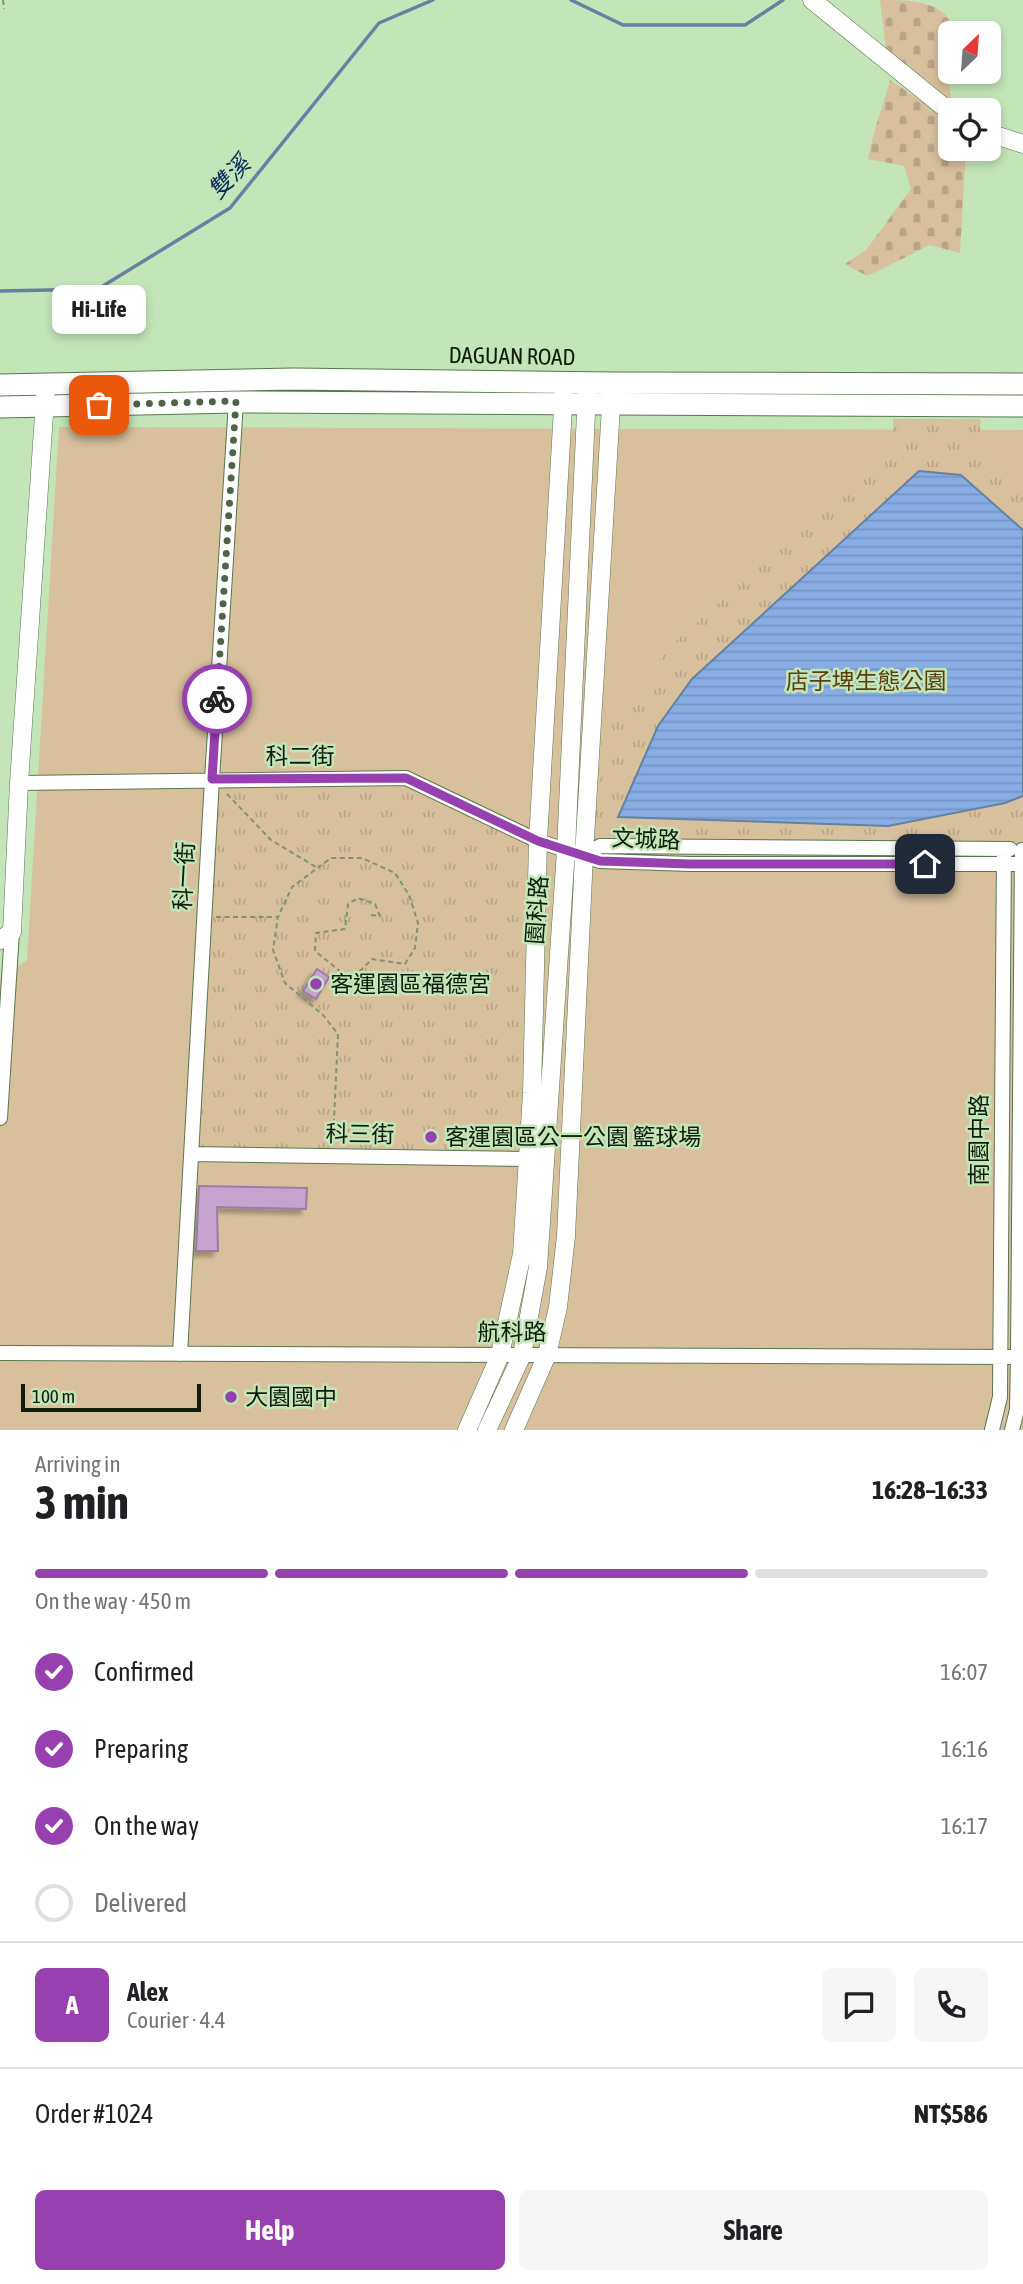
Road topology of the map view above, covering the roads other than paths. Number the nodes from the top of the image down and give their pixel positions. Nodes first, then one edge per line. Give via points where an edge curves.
1 (816, 3) edge
2 (938, 102) edge
3 (1001, 137) edge
4 (1023, 144) edge
5 (1023, 384) edge
6 (0, 385) edge
7 (46, 385) junction
8 (564, 393) junction
9 (587, 393) junction
10 (612, 393) junction
11 (236, 401) junction
12 (1023, 406) edge
13 (0, 407) edge
14 (44, 407) junction
15 (212, 779) junction
16 (19, 783) junction
17 (538, 841) junction
18 (565, 850) junction
19 (584, 855) junction
20 (1004, 856) junction
21 (1022, 857) edge
22 (6, 936) edge
23 (0, 1118) edge
24 (191, 1154) junction
25 (528, 1159) junction
26 (0, 1353) edge
27 (180, 1354) junction
28 (500, 1355) junction
29 (522, 1355) junction
30 (547, 1355) junction
31 (999, 1356) junction
32 (1021, 1357) edge
33 (467, 1430) edge
34 (487, 1430) edge
35 (514, 1430) edge
36 (992, 1430) edge
37 (1012, 1430) edge

1 - 2 street
3 - 4 street
5 - 10 main road, DAGUAN ROAD
6 - 7 main road, DAGUAN ROAD
7 - 8 main road, DAGUAN ROAD via 294,379
7 - 14 street
8 - 9 main road, DAGUAN ROAD
8 - 11 main road, DAGUAN ROAD
8 - 17 street
9 - 10 main road, DAGUAN ROAD
9 - 18 street, 園科路
10 - 12 main road, DAGUAN ROAD
10 - 19 street
11 - 14 main road, DAGUAN ROAD
11 - 15 street, 科一街
13 - 14 main road, DAGUAN ROAD
14 - 16 street
15 - 16 street, 科二街
15 - 17 street, 科二街 via 406,778
15 - 24 street, 科一街
16 - 22 street
17 - 18 street, 科二街
17 - 25 street
18 - 19 street, 科二街
18 - 29 street, 園科路 via 538,1267
19 - 20 street, 文城路 via 600,846
19 - 30 street via 566,1236
20 - 21 street, 文城路
20 - 31 street, 南園中路
21 - 32 street, 南園中路
22 - 23 street
24 - 25 street, 科三街
24 - 27 street, 科一街
25 - 28 street via 522,1254
26 - 27 street, 航科路
27 - 28 street, 航科路
28 - 29 street, 航科路
28 - 33 street
29 - 30 street, 航科路
29 - 34 street, 園科路
30 - 31 street, 航科路
30 - 35 street
31 - 32 street, 航科路
31 - 36 street, 南園中路 via 999,1397
32 - 37 street, 南園中路

